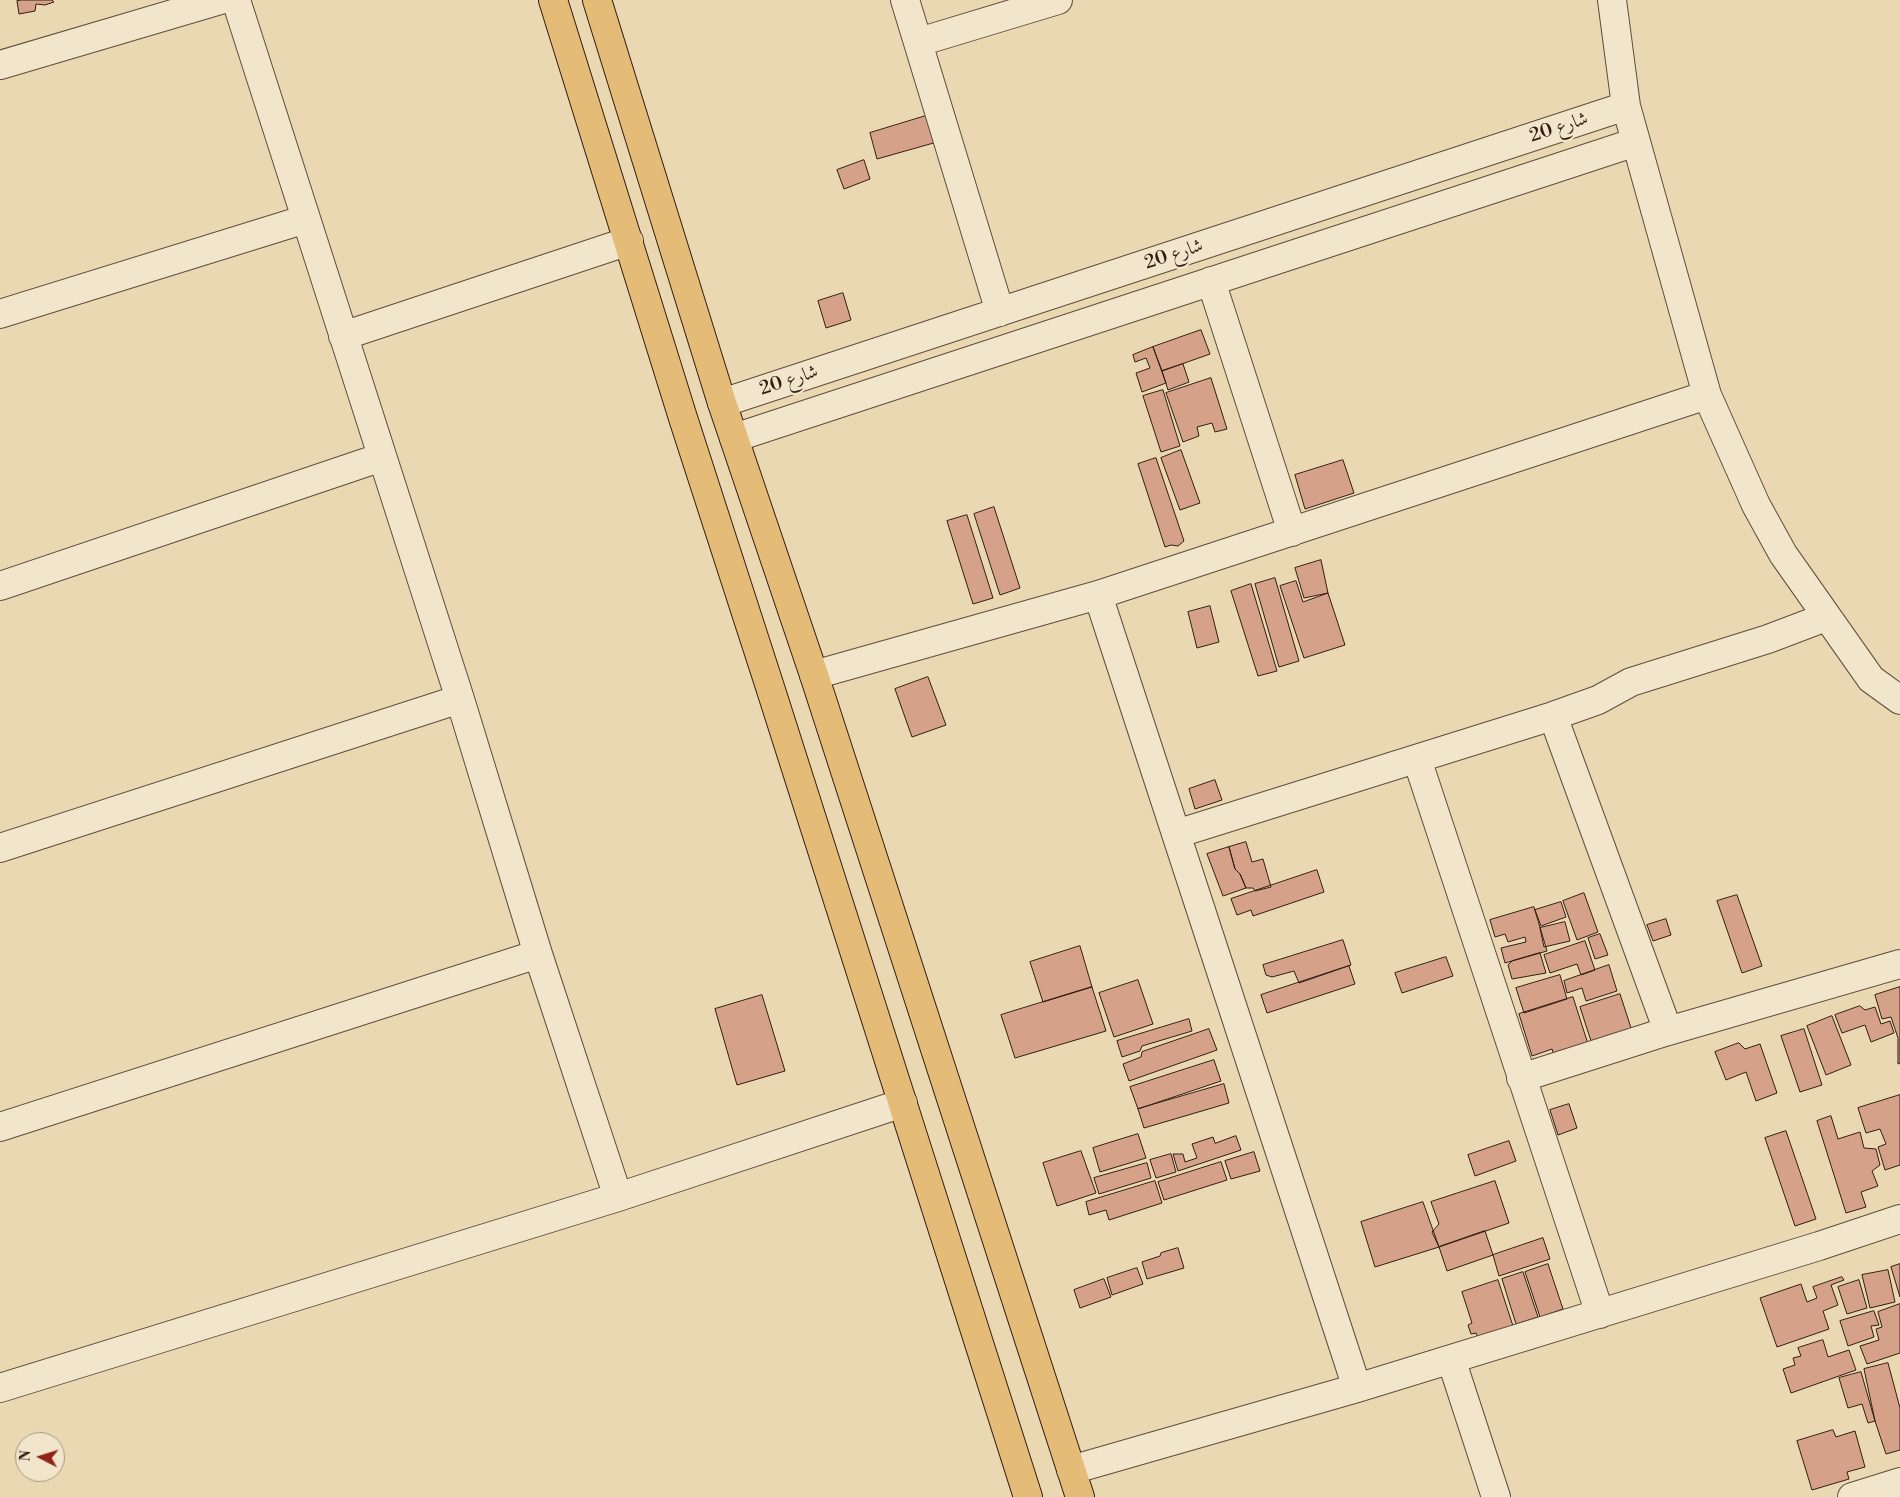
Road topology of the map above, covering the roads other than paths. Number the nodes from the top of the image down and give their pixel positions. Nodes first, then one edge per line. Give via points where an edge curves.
1 (220, 0) edge
2 (236, 0) edge
3 (553, 0) edge
4 (597, 0) edge
5 (905, 0) edge
6 (1058, 0) edge
7 (1612, 0) edge
8 (919, 42) junction
9 (0, 65) edge
10 (1626, 106) junction
11 (1636, 142) junction
12 (306, 219) junction
13 (629, 241) junction
14 (1212, 281) junction
15 (1000, 312) junction
16 (0, 314) edge
17 (343, 336) junction
18 (1707, 395) junction
19 (722, 403) junction
20 (734, 438) junction
21 (382, 457) junction
22 (1292, 532) junction
23 (0, 586) edge
24 (1098, 595) junction
25 (1826, 617) junction
26 (814, 675) junction
27 (460, 699) junction
28 (1900, 700) edge
29 (1553, 716) junction
30 (1417, 759) junction
31 (1176, 834) junction
32 (0, 848) edge
33 (538, 954) junction
34 (1900, 964) edge
35 (1668, 1031) junction
36 (1521, 1078) junction
37 (903, 1103) junction
38 (0, 1127) edge
39 (618, 1197) junction
40 (1900, 1218) edge
41 (1600, 1314) junction
42 (1452, 1359) junction
43 (0, 1388) edge
44 (1357, 1388) junction
45 (1071, 1470) junction
46 (1900, 1482) edge
47 (1028, 1497) edge
48 (1080, 1497) edge
49 (1496, 1497) edge
50 (1852, 1497) edge

1 - 9 street
2 - 12 street
3 - 13 main road
4 - 19 main road
5 - 8 street
6 - 8 street
7 - 10 street
8 - 15 street
10 - 11 street
10 - 15 street, شارع 20
11 - 14 street, شارع 20
11 - 18 street
12 - 16 street
12 - 17 street
13 - 17 street
13 - 37 main road
14 - 20 street, شارع 20
14 - 22 street
15 - 19 street, شارع 20
17 - 21 street
18 - 22 street
18 - 25 street via 1756,505 1783,554
19 - 20 main road
20 - 26 main road
21 - 23 street
21 - 27 street
22 - 24 street
24 - 26 street
24 - 31 street
25 - 28 street via 1871,679
25 - 29 street via 1631,682 1598,700
26 - 45 main road
27 - 32 street
27 - 33 street
29 - 30 street
29 - 35 street
30 - 31 street
30 - 36 street
31 - 44 street
33 - 38 street
33 - 39 street
34 - 35 street
35 - 36 street
36 - 41 street
37 - 39 street
37 - 47 main road
39 - 43 street
40 - 41 street
41 - 42 street
42 - 44 street
42 - 49 street
44 - 45 street
45 - 48 main road
46 - 50 street

